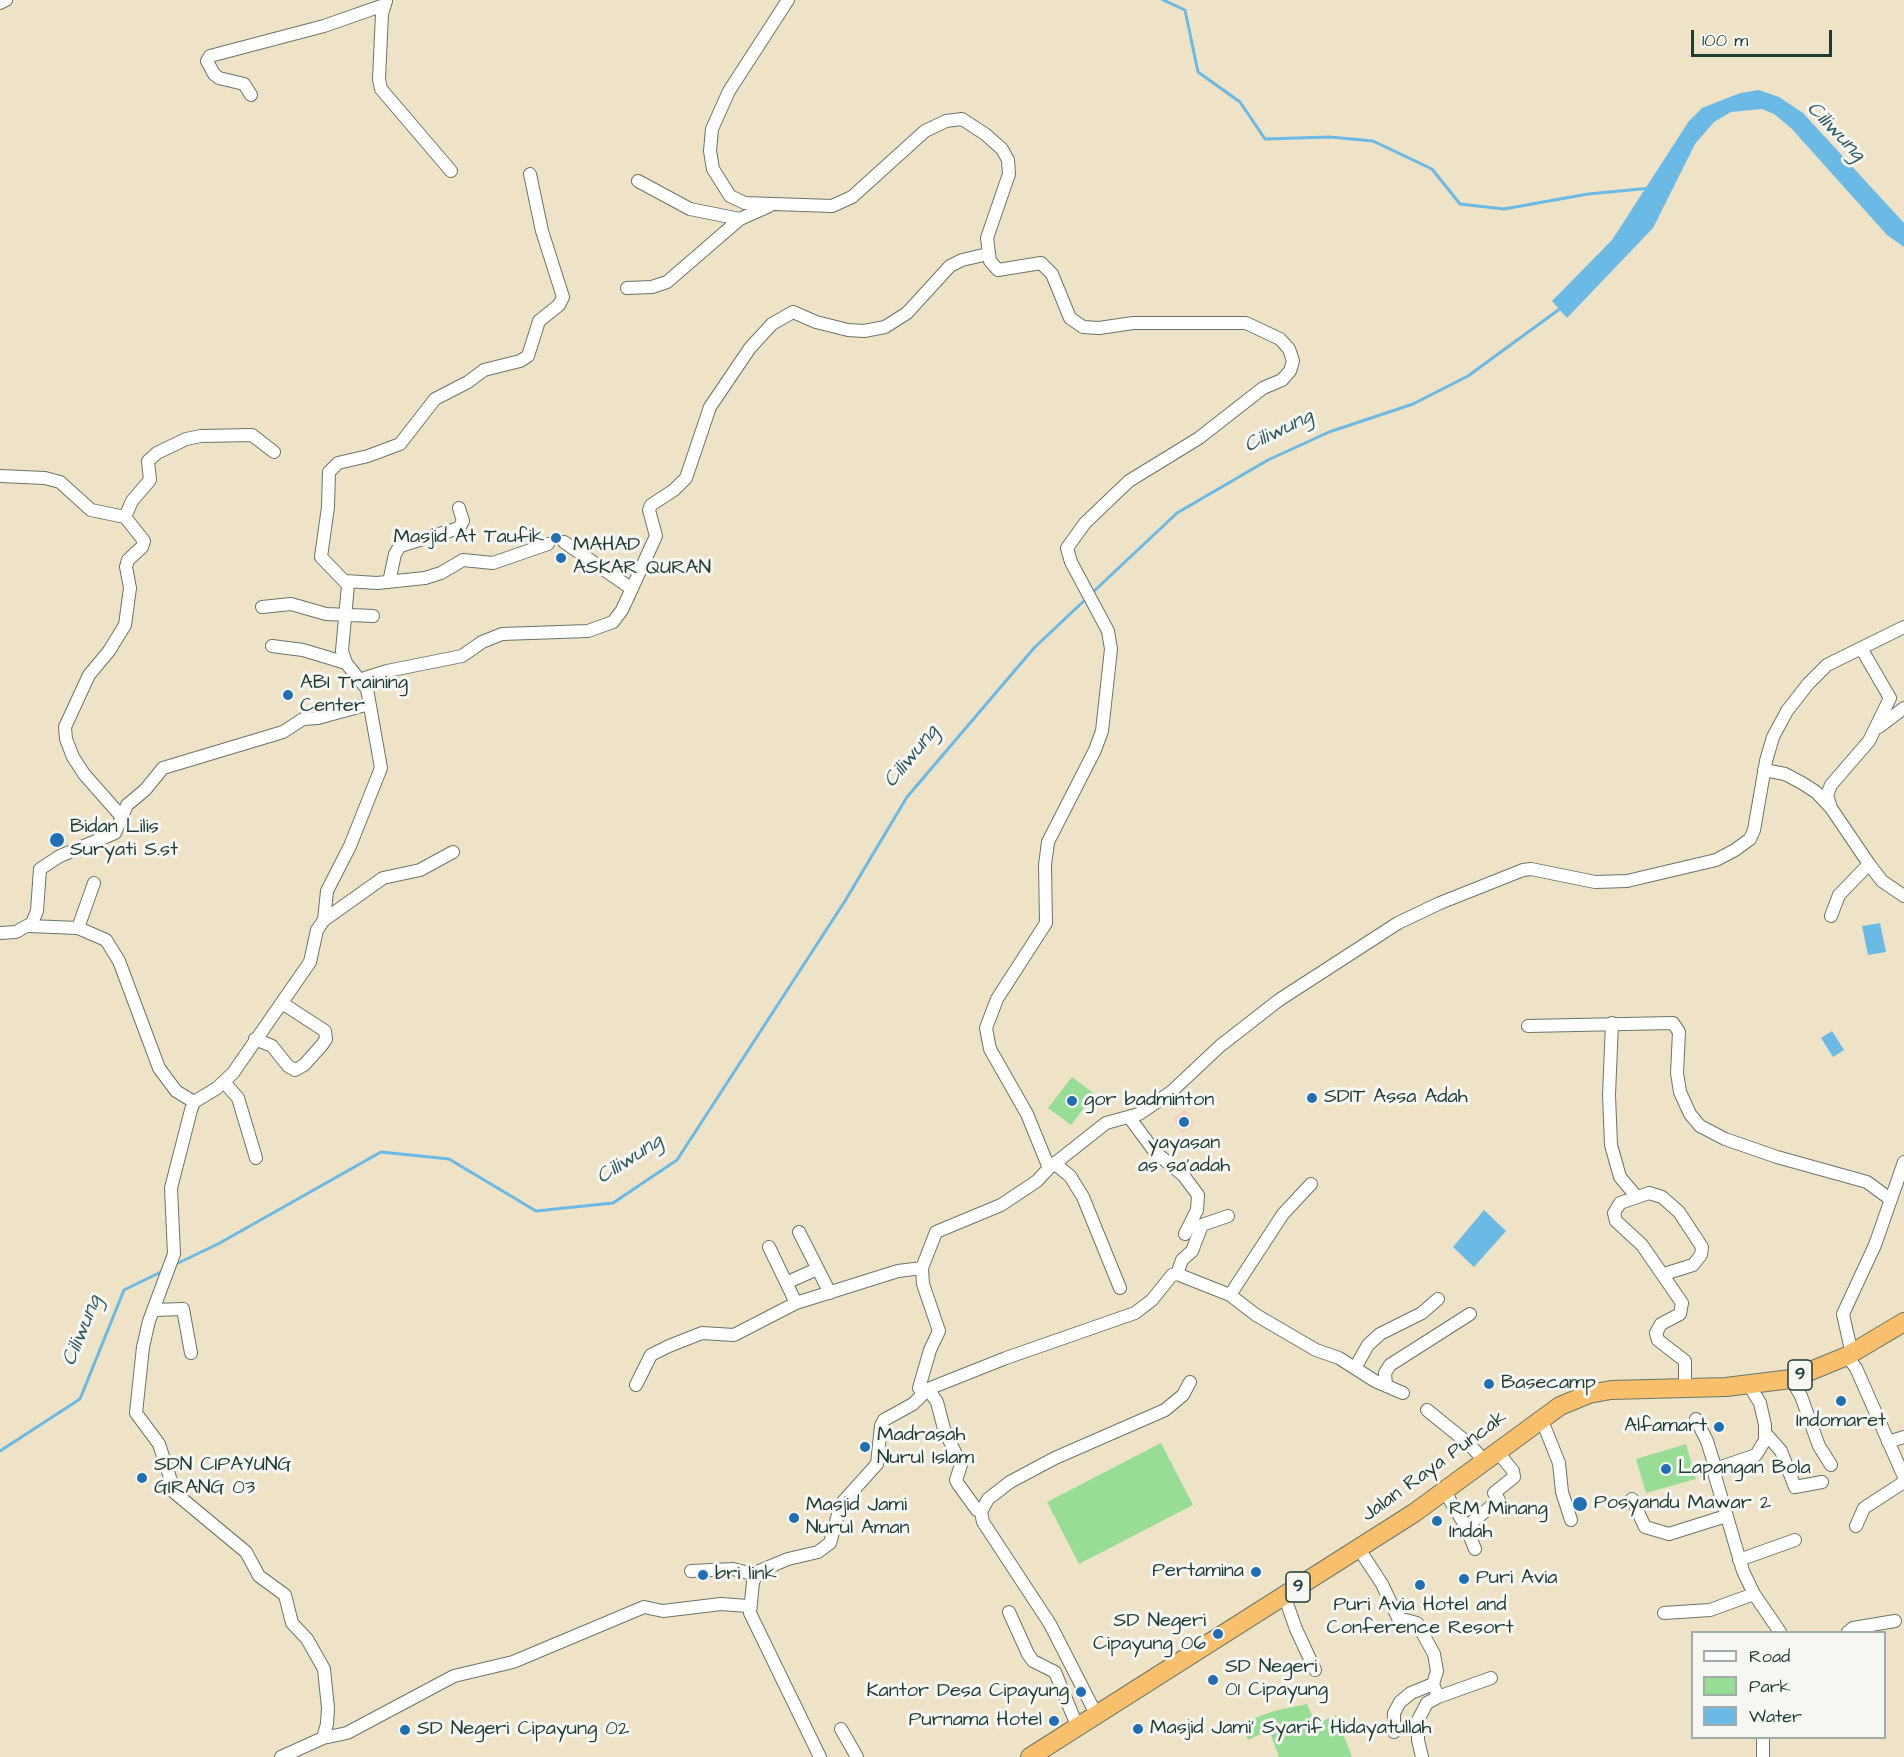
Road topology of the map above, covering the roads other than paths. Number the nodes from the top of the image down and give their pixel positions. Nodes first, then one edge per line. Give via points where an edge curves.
1 (6, 0) edge
2 (788, 0) edge
3 (0, 3) edge
4 (386, 3) edge
5 (251, 95) dead end
6 (451, 171) dead end
7 (530, 174) dead end
8 (638, 181) dead end
9 (770, 205) junction
10 (740, 219) junction
11 (988, 254) junction
12 (627, 288) dead end
13 (273, 452) dead end
14 (0, 476) edge
15 (459, 508) dead end
16 (125, 517) junction
17 (564, 542) dead end
18 (548, 544) dead end
19 (346, 581) junction
20 (389, 582) junction
21 (632, 589) junction
22 (261, 607) dead end
23 (345, 613) junction
24 (373, 616) dead end
25 (1904, 627) edge
26 (272, 646) dead end
27 (1861, 648) junction
28 (346, 663) junction
29 (363, 683) junction
30 (369, 704) junction
31 (1904, 708) edge
32 (1875, 730) junction
33 (1764, 770) junction
34 (1831, 808) junction
35 (122, 816) junction
36 (453, 852) dead end
37 (1869, 864) junction
38 (94, 883) dead end
39 (1904, 896) edge
40 (1831, 916) dead end
41 (324, 920) junction
42 (29, 926) junction
43 (78, 928) junction
44 (0, 933) edge
45 (282, 1003) junction
46 (1612, 1023) junction
47 (1528, 1026) dead end
48 (255, 1039) junction
49 (224, 1082) junction
50 (194, 1102) junction
51 (1129, 1117) junction
52 (256, 1158) dead end
53 (1904, 1161) edge
54 (1051, 1166) junction
55 (1311, 1184) dead end
56 (1636, 1196) junction
57 (1890, 1199) junction
58 (1228, 1216) dead end
59 (799, 1232) dead end
60 (1185, 1234) dead end
61 (769, 1247) dead end
62 (817, 1269) junction
63 (922, 1269) junction
64 (1177, 1274) junction
65 (1664, 1275) junction
66 (788, 1282) junction
67 (1120, 1288) dead end
68 (831, 1293) junction
69 (1230, 1295) junction
70 (1438, 1299) dead end
71 (796, 1303) junction
72 (153, 1310) junction
73 (1470, 1314) dead end
74 (1904, 1322) edge
75 (191, 1353) dead end
76 (1847, 1356) junction
77 (1355, 1368) junction
78 (1791, 1379) junction
79 (1190, 1382) dead end
80 (636, 1385) dead end
81 (1749, 1385) junction
82 (1386, 1386) junction
83 (928, 1389) junction
84 (1684, 1389) junction
85 (1403, 1393) dead end
86 (1428, 1410) dead end
87 (1541, 1418) junction
88 (1696, 1419) dead end
89 (1766, 1434) junction
90 (1904, 1437) edge
91 (1888, 1442) junction
92 (1497, 1451) junction
93 (1480, 1456) dead end
94 (1831, 1465) dead end
95 (1716, 1470) junction
96 (1904, 1480) edge
97 (1822, 1482) dead end
98 (1445, 1492) junction
99 (1632, 1499) dead end
100 (981, 1512) junction
101 (1726, 1516) junction
102 (1571, 1520) dead end
103 (1856, 1526) dead end
104 (1466, 1527) junction
105 (1795, 1540) dead end
106 (1359, 1549) junction
107 (1475, 1549) dead end
108 (1739, 1560) junction
109 (691, 1571) dead end
110 (756, 1575) junction
111 (1754, 1594) junction
112 (1284, 1595) junction
113 (748, 1606) junction
114 (1009, 1612) dead end
115 (1664, 1613) dead end
116 (1895, 1621) dead end
117 (1779, 1631) edge
118 (1850, 1631) edge
119 (1315, 1670) dead end
120 (1491, 1678) dead end
121 (1433, 1684) junction
122 (1438, 1697) junction
123 (1097, 1716) junction
124 (1078, 1728) junction
125 (841, 1729) dead end
126 (1394, 1732) dead end
127 (322, 1738) junction
128 (1763, 1739) edge
129 (281, 1757) edge
130 (820, 1757) edge
131 (857, 1757) edge
132 (1030, 1757) edge
133 (1422, 1757) edge
134 (1763, 1757) edge

1 - 3 street
2 - 9 street via 729,91 710,140 713,169 730,196 745,203
4 - 5 street via 324,26 210,56 207,61 214,74 244,84
4 - 6 street via 381,89
7 - 19 street via 562,301 539,321 528,356 484,370 435,399 399,444 330,469 321,557
8 - 10 street via 690,209
9 - 10 street
9 - 11 street via 816,207 840,203 925,131 946,121 962,119 990,138 1008,160 1006,182 988,232
10 - 12 street via 667,282
11 - 21 street via 950,266 907,312 885,327 848,330 793,312 772,324 750,348 710,407 686,478 649,508 656,536
11 - 54 street via 998,270 1031,263 1045,266 1077,325 1090,328 1134,323 1236,322 1255,325 1273,334 1292,355 1292,366 1282,380 1263,388 1199,438 1129,481 1096,511 1067,548 1108,631 1111,650 1102,731 1048,842 1044,928 997,999 986,1028 990,1049
13 - 16 street via 252,435 186,439 148,461 150,480 132,501
14 - 16 street via 55,480 91,510
15 - 20 street via 463,521 459,528 398,549
16 - 35 street via 144,541 128,560 130,597 125,625 89,675 65,727 73,757
17 - 21 street
18 - 20 street via 493,563 463,560 435,575
19 - 20 street
19 - 23 street via 349,596
21 - 29 street via 617,616 596,630 502,634 462,656 387,670 365,678
22 - 23 street via 291,604 326,614
23 - 24 street
23 - 28 street via 342,645
25 - 27 street
26 - 28 street via 303,650
27 - 32 street via 1889,694
27 - 33 street via 1827,665 1808,684 1773,737
28 - 29 street
29 - 30 street
30 - 35 street via 303,719 283,732 166,765 127,805
30 - 41 street via 381,768 358,828 327,891
31 - 32 street
32 - 34 street via 1827,792
33 - 34 street via 1785,774 1802,783
33 - 51 street via 1750,839 1726,855 1627,881 1595,882 1523,870 1440,903 1398,923 1279,1000 1220,1046 1171,1092
34 - 37 street
35 - 42 street via 112,834 40,869 37,911
36 - 41 street via 420,870 383,878
37 - 39 street via 1882,880
37 - 40 street via 1839,895
38 - 43 street
41 - 45 street via 317,930 310,962
42 - 43 street
42 - 44 street
43 - 50 street via 100,936 111,946 159,1068 176,1090
45 - 48 street
45 - 48 street via 325,1030 322,1045 295,1070 272,1046
46 - 47 street
46 - 56 street via 1611,1145 1620,1177
46 - 57 street via 1664,1022 1676,1026 1680,1092 1700,1126 1777,1157 1867,1182
48 - 49 street
49 - 50 street
49 - 52 street via 238,1098
50 - 72 street via 171,1188 174,1254
51 - 54 street via 1106,1123
51 - 60 street via 1155,1152 1183,1175 1198,1194 1197,1210
53 - 57 street
54 - 63 street via 1037,1181 1001,1205 936,1232
54 - 67 street via 1070,1176 1083,1197
55 - 69 street via 1283,1214
56 - 65 street via 1616,1206 1614,1218 1642,1245
56 - 65 street via 1652,1194 1672,1203 1702,1249 1695,1263
57 - 76 street via 1875,1245 1844,1311 1851,1350
58 - 64 street via 1202,1225
59 - 62 street
61 - 66 street
62 - 66 street
62 - 68 street
63 - 68 street via 898,1271
63 - 83 street via 923,1284 939,1331 919,1388
64 - 69 street
64 - 83 street via 1135,1313
65 - 84 street via 1683,1306 1676,1318 1658,1327 1656,1336 1684,1361
66 - 71 street
68 - 71 street
69 - 77 street via 1271,1324
70 - 77 street via 1422,1313 1380,1334 1368,1345
71 - 80 street via 734,1335 702,1333 651,1354
72 - 75 street via 183,1310
72 - 127 street via 143,1347 137,1416 159,1444 175,1493 246,1552 259,1576 285,1595 292,1623 308,1639 326,1678 327,1724
73 - 82 street via 1390,1365 1384,1374
74 - 76 highway, Jalan Raya Puncak / 9
76 - 78 highway, Jalan Raya Puncak / 9
76 - 91 street
77 - 82 street
78 - 81 highway, Jalan Raya Puncak / 9
78 - 94 street
79 - 100 street via 1183,1395 1165,1410 1010,1482 988,1499
81 - 84 highway, Jalan Raya Puncak / 9
81 - 89 street via 1760,1403
82 - 85 street
83 - 100 street via 937,1402 944,1429 961,1465 956,1480
83 - 110 street via 913,1404 884,1420 878,1464 841,1504 830,1543 818,1552 788,1559
84 - 87 highway, Jalan Raya Puncak / 9 via 1589,1394
86 - 93 street
87 - 92 highway, Jalan Raya Puncak / 9
87 - 102 street via 1559,1463 1562,1492
88 - 95 street
89 - 95 street via 1756,1455
89 - 97 street via 1781,1450 1795,1487
90 - 91 street
91 - 96 street
92 - 98 highway, Jalan Raya Puncak / 9
92 - 104 street via 1514,1477 1494,1493 1499,1500
95 - 101 street
96 - 103 street via 1864,1508
98 - 104 street
98 - 106 highway, Jalan Raya Puncak / 9
99 - 101 street via 1644,1527 1669,1534
100 - 123 street via 983,1522 1050,1624
101 - 108 street
104 - 107 street
105 - 108 street
106 - 112 highway, Jalan Raya Puncak / 9
106 - 121 street via 1398,1618 1417,1623 1434,1654 1437,1671
108 - 111 street
109 - 110 street via 732,1569
110 - 113 street
111 - 115 street via 1710,1610
111 - 117 street
112 - 119 street
112 - 123 highway, Jalan Raya Puncak / 9
113 - 127 street via 721,1604 663,1611 644,1607 513,1662 454,1676 347,1733
113 - 130 street
114 - 124 street via 1033,1660 1056,1672
116 - 118 street
120 - 122 street
121 - 122 street
121 - 126 street via 1400,1702 1394,1713
122 - 133 street via 1427,1703 1418,1720
123 - 124 highway, Jalan Raya Puncak / 9
124 - 132 highway, Jalan Raya Puncak / 9
125 - 131 street
127 - 129 street
128 - 134 street

